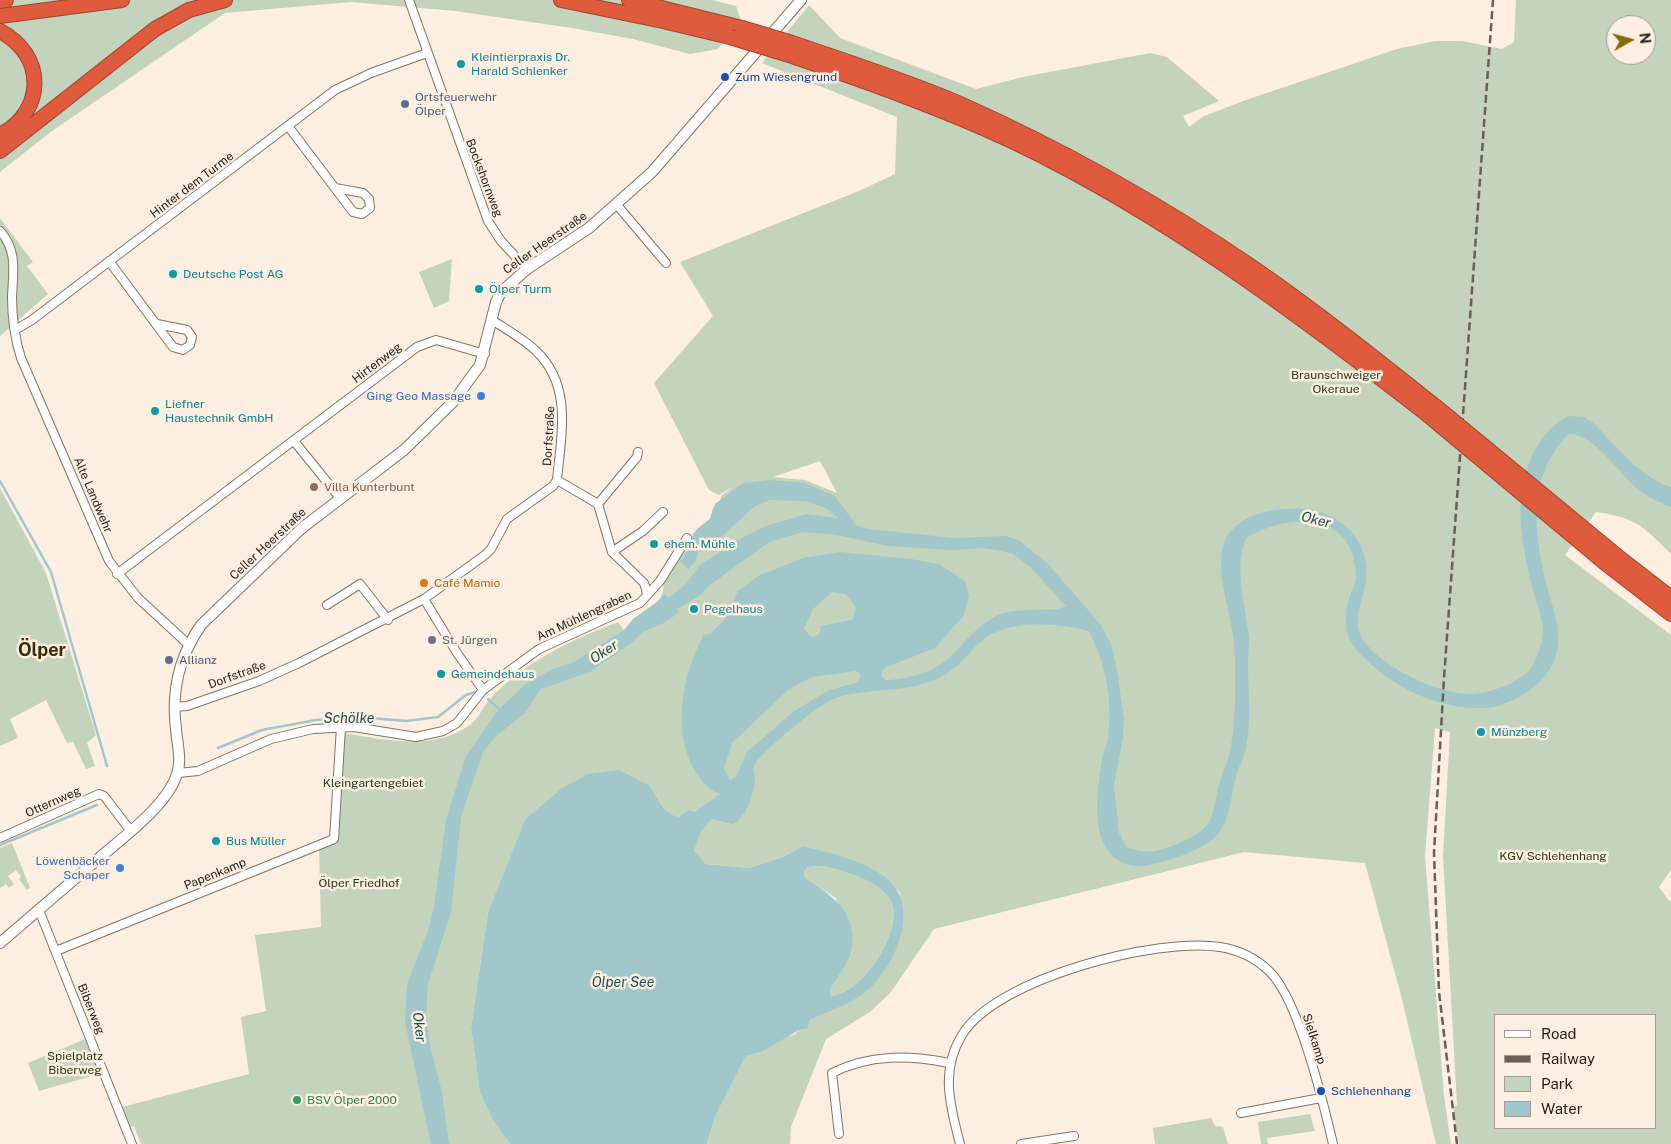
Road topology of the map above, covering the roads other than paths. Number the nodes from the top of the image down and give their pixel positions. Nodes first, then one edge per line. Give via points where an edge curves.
1 (6, 0) edge
2 (122, 0) edge
3 (225, 0) edge
4 (409, 0) edge
5 (561, 0) edge
6 (629, 0) edge
7 (801, 0) edge
8 (0, 1) edge
9 (0, 16) edge
10 (0, 31) edge
11 (789, 48) junction
12 (427, 53) junction
13 (288, 126) junction
14 (0, 135) edge
15 (0, 151) edge
16 (335, 188) junction
17 (617, 205) junction
18 (0, 231) edge
19 (109, 261) junction
20 (666, 263) dead end
21 (527, 269) junction
22 (492, 320) junction
23 (157, 324) junction
24 (15, 330) junction
25 (485, 354) junction
26 (294, 441) junction
27 (638, 452) dead end
28 (557, 480) junction
29 (340, 498) junction
30 (598, 504) junction
31 (663, 512) dead end
32 (687, 538) dead end
33 (612, 552) junction
34 (1613, 561) junction
35 (117, 574) junction
36 (647, 593) junction
37 (1671, 598) edge
38 (424, 599) junction
39 (327, 605) dead end
40 (1671, 614) edge
41 (388, 620) junction
42 (188, 644) junction
43 (483, 690) junction
44 (174, 707) junction
45 (341, 727) junction
46 (178, 773) junction
47 (130, 830) junction
48 (0, 838) edge
49 (39, 910) junction
50 (0, 943) edge
51 (56, 951) junction
52 (949, 1063) junction
53 (1321, 1098) junction
54 (1241, 1113) dead end
55 (840, 1134) dead end
56 (1074, 1136) dead end
57 (132, 1144) edge
58 (960, 1144) edge
59 (1021, 1144) edge
60 (1333, 1144) edge

1 - 8 highway
2 - 9 highway
3 - 15 highway via 189,10 155,28
4 - 12 street, Bockshornweg
5 - 11 highway, bridge
6 - 11 highway, bridge via 742,28
7 - 17 main road, Celler Heerstraße via 652,172
10 - 14 highway via 24,50 33,69 35,83 33,97 24,116
11 - 34 highway, bridge via 880,72 957,103 1017,130 1098,179 1189,226 1255,269 1352,340
12 - 13 street, Hinter dem Turme via 345,84
12 - 21 street, Bockshornweg via 488,221 501,241
13 - 16 street
13 - 19 street, Hinter dem Turme
16 - 16 street via 353,212 362,214 370,208 369,199 363,194
17 - 20 street
17 - 21 main road, Celler Heerstraße via 589,228
18 - 24 street, Alte Landwehr via 14,260 12,297
19 - 23 street
19 - 24 street, Hinter dem Turme
21 - 22 main road, Celler Heerstraße via 501,292
22 - 25 main road, Celler Heerstraße
22 - 28 street, Dorfstraße via 537,352 556,378 562,398 563,422
23 - 23 street via 173,347 183,350 190,345 192,337 188,330
24 - 35 street, Alte Landwehr via 21,358
25 - 26 street, Hirtenweg via 436,340 428,342
25 - 29 main road, Celler Heerstraße via 476,374 422,434
26 - 29 street
26 - 35 street, Hirtenweg
27 - 30 street via 637,458
28 - 30 street
28 - 38 street, Dorfstraße via 548,491 507,519 485,555
29 - 42 main road, Celler Heerstraße via 302,528 207,620
30 - 33 street, Am Mühlengraben
31 - 33 street via 643,531
32 - 36 street, Am Mühlengraben via 660,581
33 - 36 street, Am Mühlengraben via 644,583
34 - 37 highway
34 - 40 highway
35 - 42 street, Alte Landwehr
36 - 43 street, Am Mühlengraben via 632,608 552,641
38 - 41 street, Dorfstraße
38 - 43 street
39 - 41 street via 360,584
41 - 44 street, Dorfstraße via 259,681 187,706
42 - 44 main road, Celler Heerstraße via 177,674
43 - 45 street, Am Mühlengraben via 457,723 431,734 405,736
44 - 46 main road, Celler Heerstraße
45 - 46 street, Am Mühlengraben via 312,729 271,739 198,771
45 - 51 street, Papenkamp via 334,839
46 - 47 main road via 172,786
47 - 48 street, Otternweg via 99,794
47 - 49 main road
49 - 50 main road
49 - 51 street, Biberweg
51 - 57 street, Biberweg
52 - 53 street, Sielkamp via 963,1033 983,1014 1023,988 1057,973 1130,953 1217,946 1248,956 1270,972 1288,998
52 - 55 street via 917,1057 886,1057 850,1064 832,1073
52 - 58 street via 948,1082
53 - 54 street
53 - 60 street, Sielkamp
56 - 59 street

